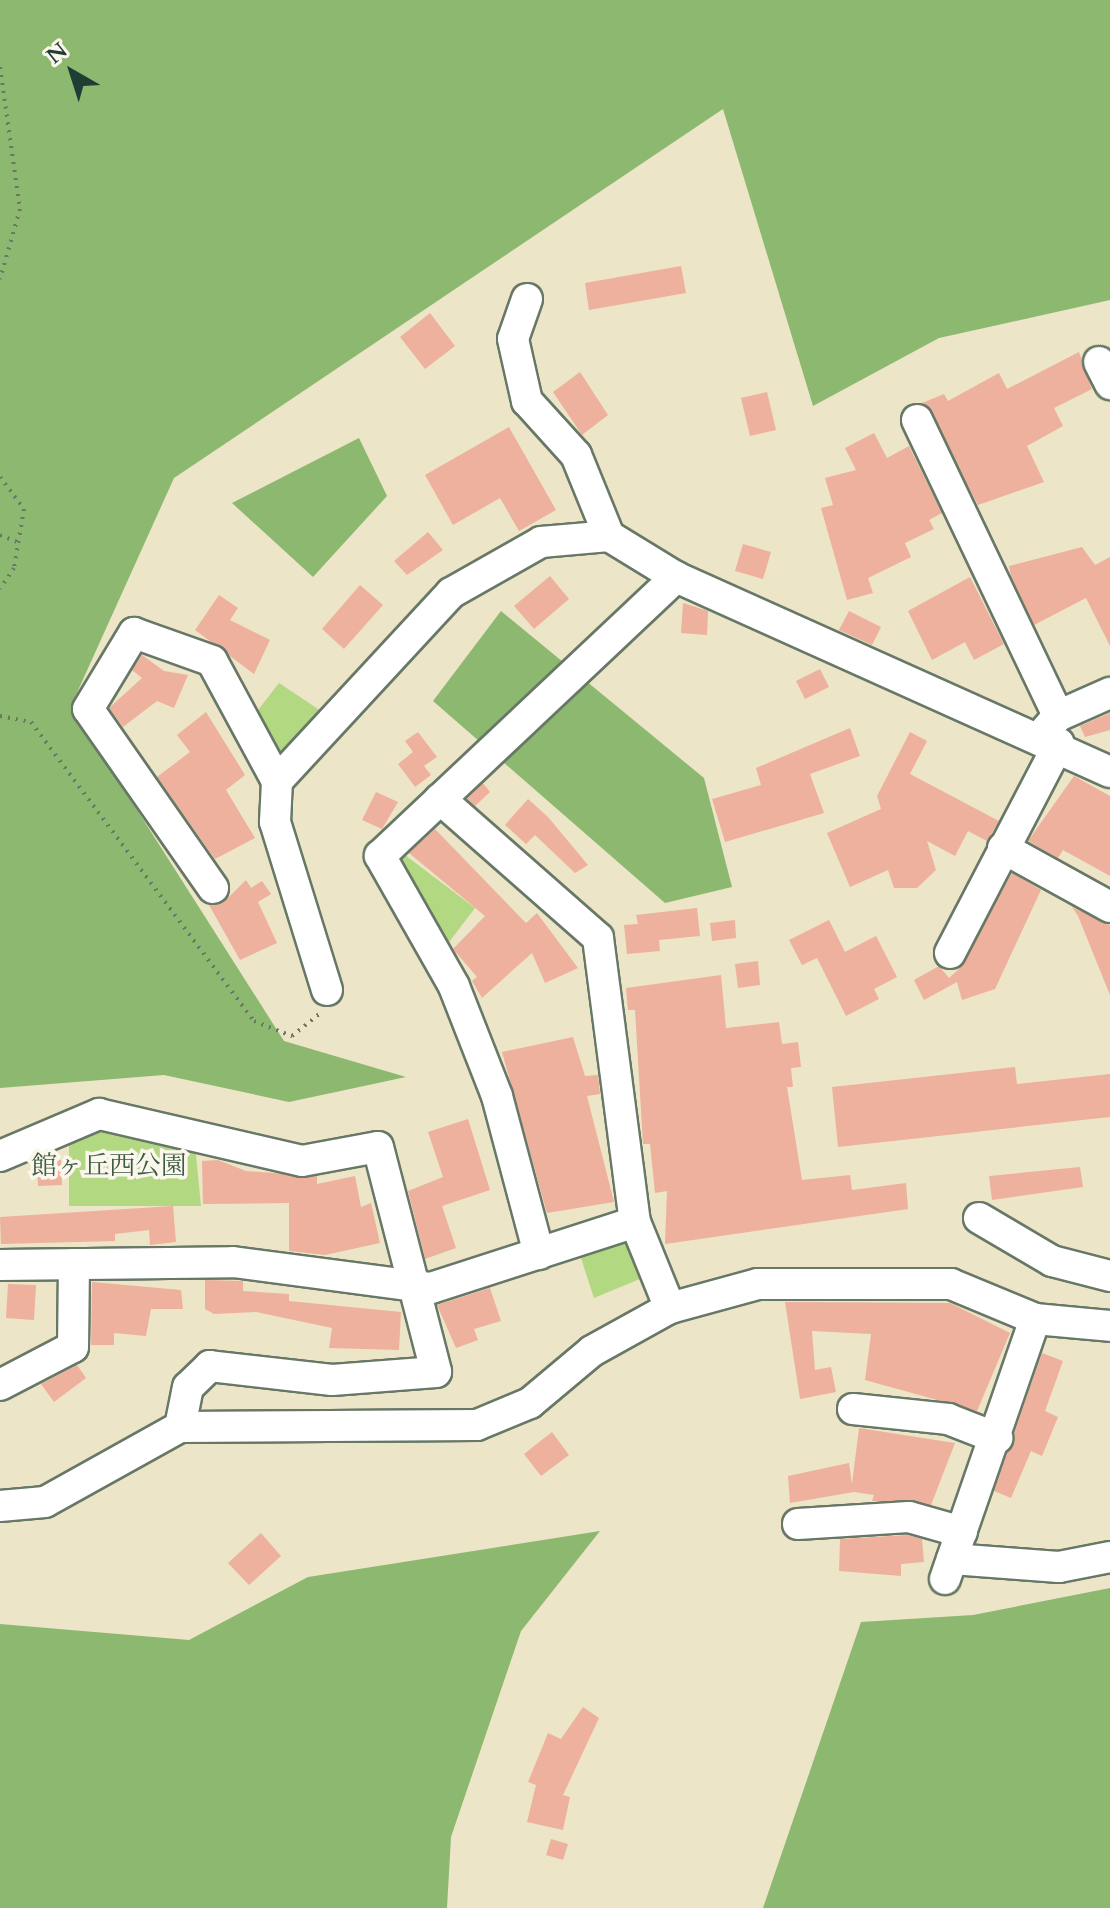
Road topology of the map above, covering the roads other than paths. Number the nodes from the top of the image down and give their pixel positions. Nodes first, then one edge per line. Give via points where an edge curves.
1 (527, 299) dead end
2 (917, 420) dead end
3 (609, 536) junction
4 (676, 577) junction
5 (1110, 693) edge
6 (1052, 732) junction
7 (1110, 772) edge
8 (277, 781) junction
9 (440, 799) junction
10 (1003, 848) junction
11 (213, 888) dead end
12 (1110, 907) edge
13 (950, 953) dead end
14 (327, 990) road end
15 (0, 1156) edge
16 (979, 1218) dead end
17 (635, 1222) junction
18 (539, 1254) junction
19 (74, 1264) junction
20 (0, 1265) edge
21 (1110, 1276) edge
22 (414, 1287) junction
23 (670, 1308) junction
24 (1035, 1319) junction
25 (1110, 1326) edge
26 (0, 1385) edge
27 (853, 1409) dead end
28 (180, 1427) junction
29 (997, 1438) junction
30 (0, 1506) edge
31 (798, 1524) dead end
32 (953, 1557) junction
33 (1110, 1557) edge

1 - 3 street via 513,339 527,401 576,455
2 - 6 street
3 - 4 street
3 - 8 street via 541,542 451,593
4 - 6 street
4 - 9 street
5 - 6 street
6 - 7 street
6 - 10 street
8 - 11 street via 212,661 134,633 88,709
8 - 14 street via 275,822
9 - 17 street via 598,938
9 - 18 street via 380,856 454,986 497,1096
10 - 12 street
10 - 13 street
15 - 22 street via 99,1114 302,1161 378,1147
16 - 21 street via 1052,1261
17 - 18 street
17 - 23 street
18 - 22 street
19 - 20 street
19 - 22 street via 233,1262
19 - 26 street via 73,1347
22 - 28 street via 436,1372 332,1380 210,1366 188,1387
23 - 24 street via 758,1284 951,1284
23 - 28 street via 592,1351 530,1403 477,1425
24 - 25 street
24 - 29 street
27 - 29 street via 948,1419
28 - 30 street via 45,1502
29 - 32 street
31 - 32 street via 909,1517
32 - 33 street via 1059,1567

